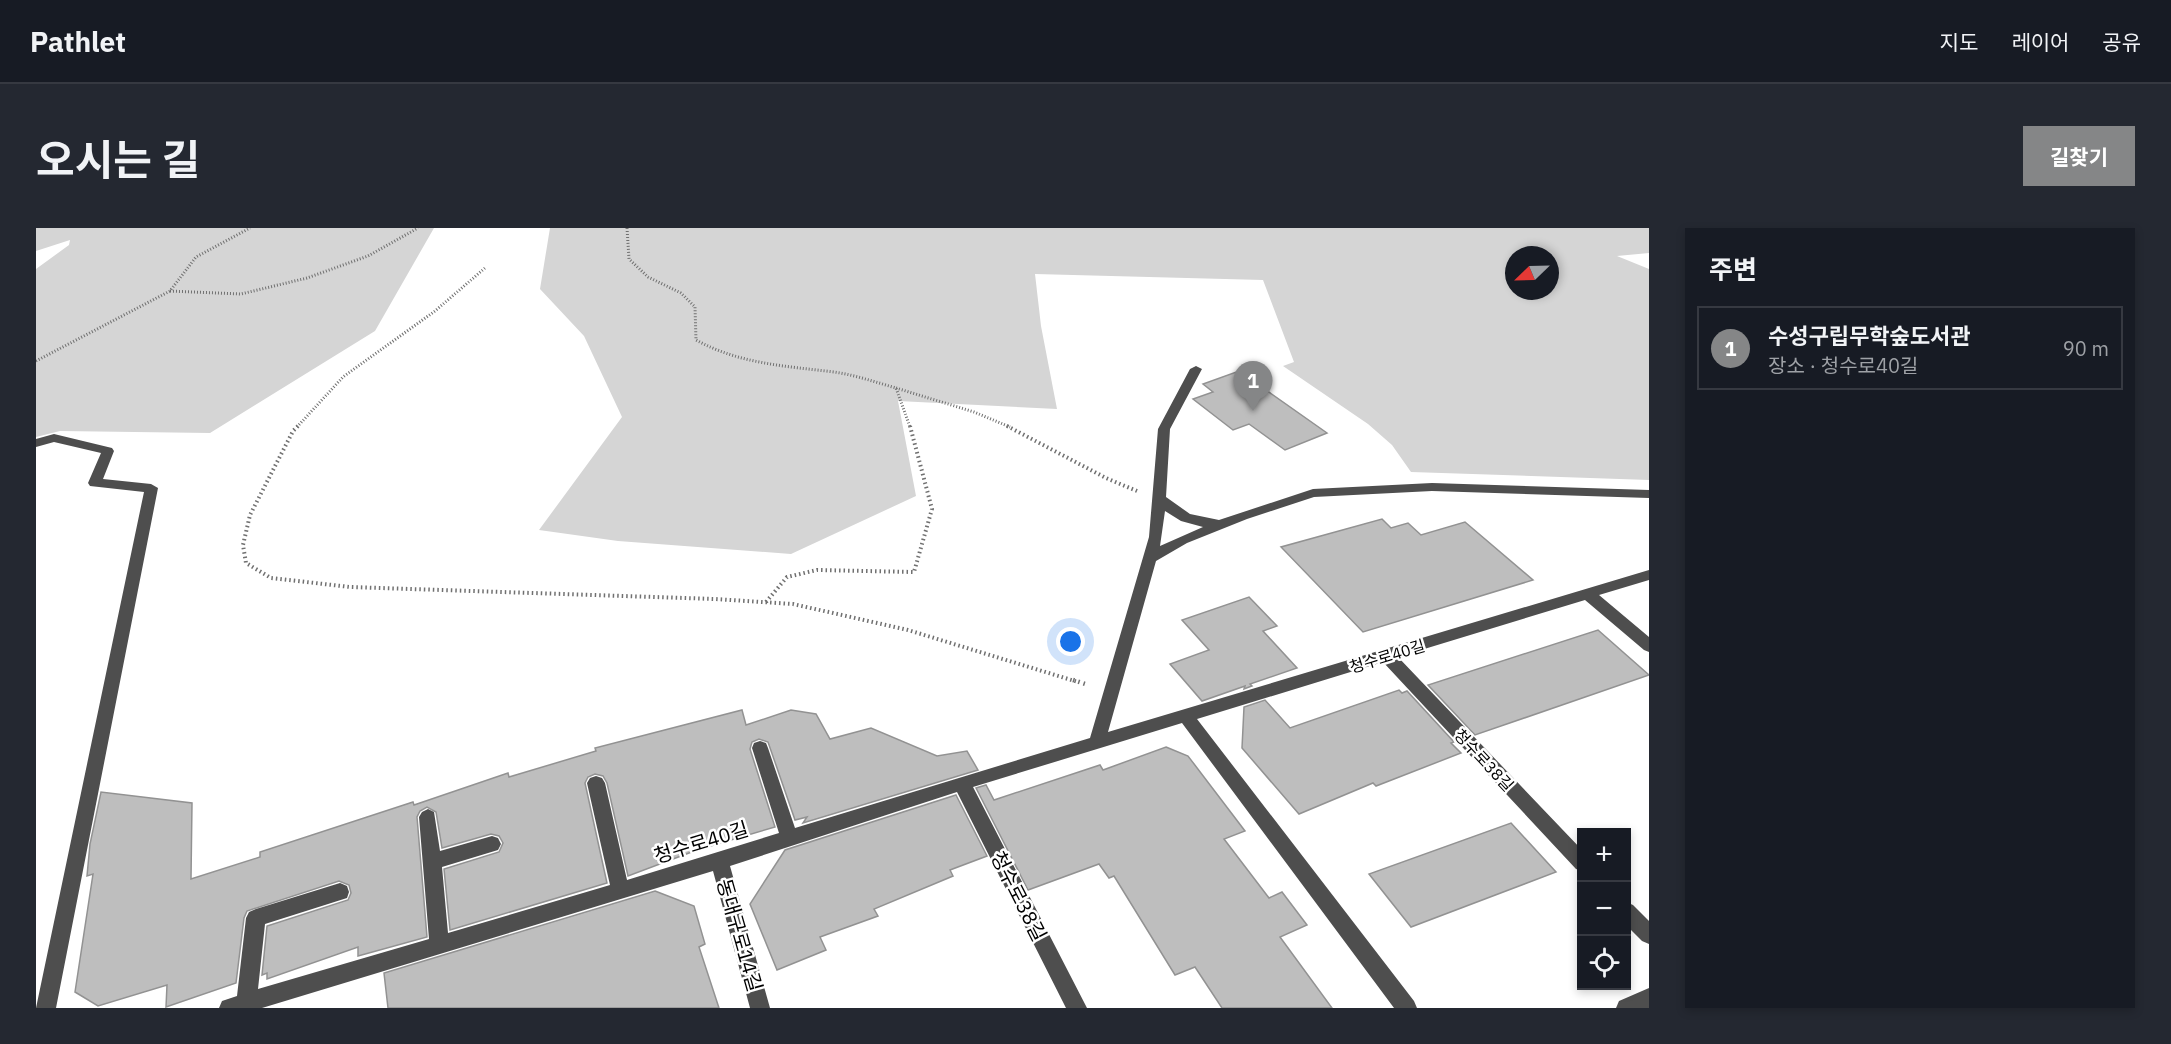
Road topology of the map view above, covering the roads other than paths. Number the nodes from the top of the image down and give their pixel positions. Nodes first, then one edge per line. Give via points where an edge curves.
1 (1196, 369) dead end
2 (36, 443) edge
3 (1649, 494) edge
4 (1159, 498) junction
5 (1220, 525) junction
6 (1150, 558) junction
7 (1649, 575) edge
8 (1587, 593) junction
9 (1649, 646) edge
10 (1388, 656) junction
11 (1186, 716) junction
12 (1097, 743) junction
13 (760, 748) dead end
14 (596, 783) dead end
15 (962, 784) junction
16 (428, 817) dead end
17 (789, 838) junction
18 (492, 844) dead end
19 (1577, 859) edge
20 (719, 861) junction
21 (432, 862) junction
22 (620, 891) junction
23 (340, 892) dead end
24 (1631, 916) edge
25 (1649, 936) edge
26 (439, 945) junction
27 (1649, 998) edge
28 (237, 1005) edge
29 (46, 1008) edge
30 (760, 1008) edge
31 (1077, 1008) edge
32 (1407, 1008) edge
33 (1626, 1008) edge

1 - 4 street via 1164,429
2 - 29 street via 54,438 108,451 95,483 151,488
3 - 5 street via 1432,487 1313,493
4 - 5 street via 1175,514
4 - 6 street
5 - 6 street
6 - 12 street
7 - 8 street, 청수로40길
8 - 9 street
8 - 10 street, 청수로40길
10 - 11 street, 청수로40길
10 - 19 street, 청수로38길
11 - 12 street, 청수로40길
11 - 32 street
12 - 15 street, 청수로40길
13 - 17 street
14 - 22 street
15 - 17 street, 청수로40길
15 - 31 street, 청수로38길
16 - 21 street
17 - 20 street, 청수로40길
18 - 21 street
20 - 22 street, 청수로40길
20 - 30 street, 동대구로14길
21 - 26 street
22 - 26 street, 청수로40길
23 - 28 street via 256,918
24 - 25 street
26 - 28 street, 청수로40길
27 - 33 street

